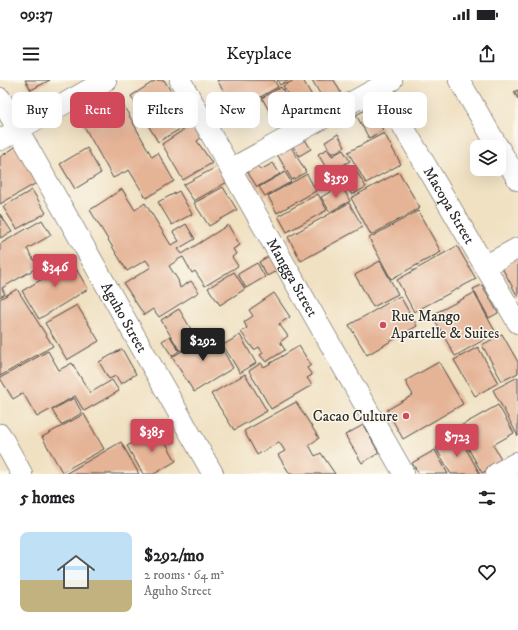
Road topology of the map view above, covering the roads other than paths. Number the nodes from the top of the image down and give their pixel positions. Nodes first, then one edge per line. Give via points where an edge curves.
1 (106, 80) edge
2 (180, 80) edge
3 (459, 80) edge
4 (386, 83) edge
5 (0, 98) edge
6 (18, 130) junction
7 (0, 140) edge
8 (494, 140) edge
9 (506, 160) edge
10 (231, 169) junction
11 (518, 180) edge
12 (518, 248) edge
13 (485, 266) junction
14 (518, 324) edge
15 (0, 434) edge
16 (518, 462) edge
17 (22, 474) edge
18 (213, 474) edge
19 (404, 474) edge
20 (496, 474) edge

1 - 6 street
2 - 10 street, Mangga Street
3 - 8 street
4 - 10 street
4 - 13 street, Macopa Street
5 - 6 street, Aguho Street
6 - 7 street
6 - 18 street, Aguho Street
9 - 11 street
10 - 19 street, Mangga Street
12 - 13 street
13 - 14 street, Macopa Street
15 - 17 street
16 - 20 street

